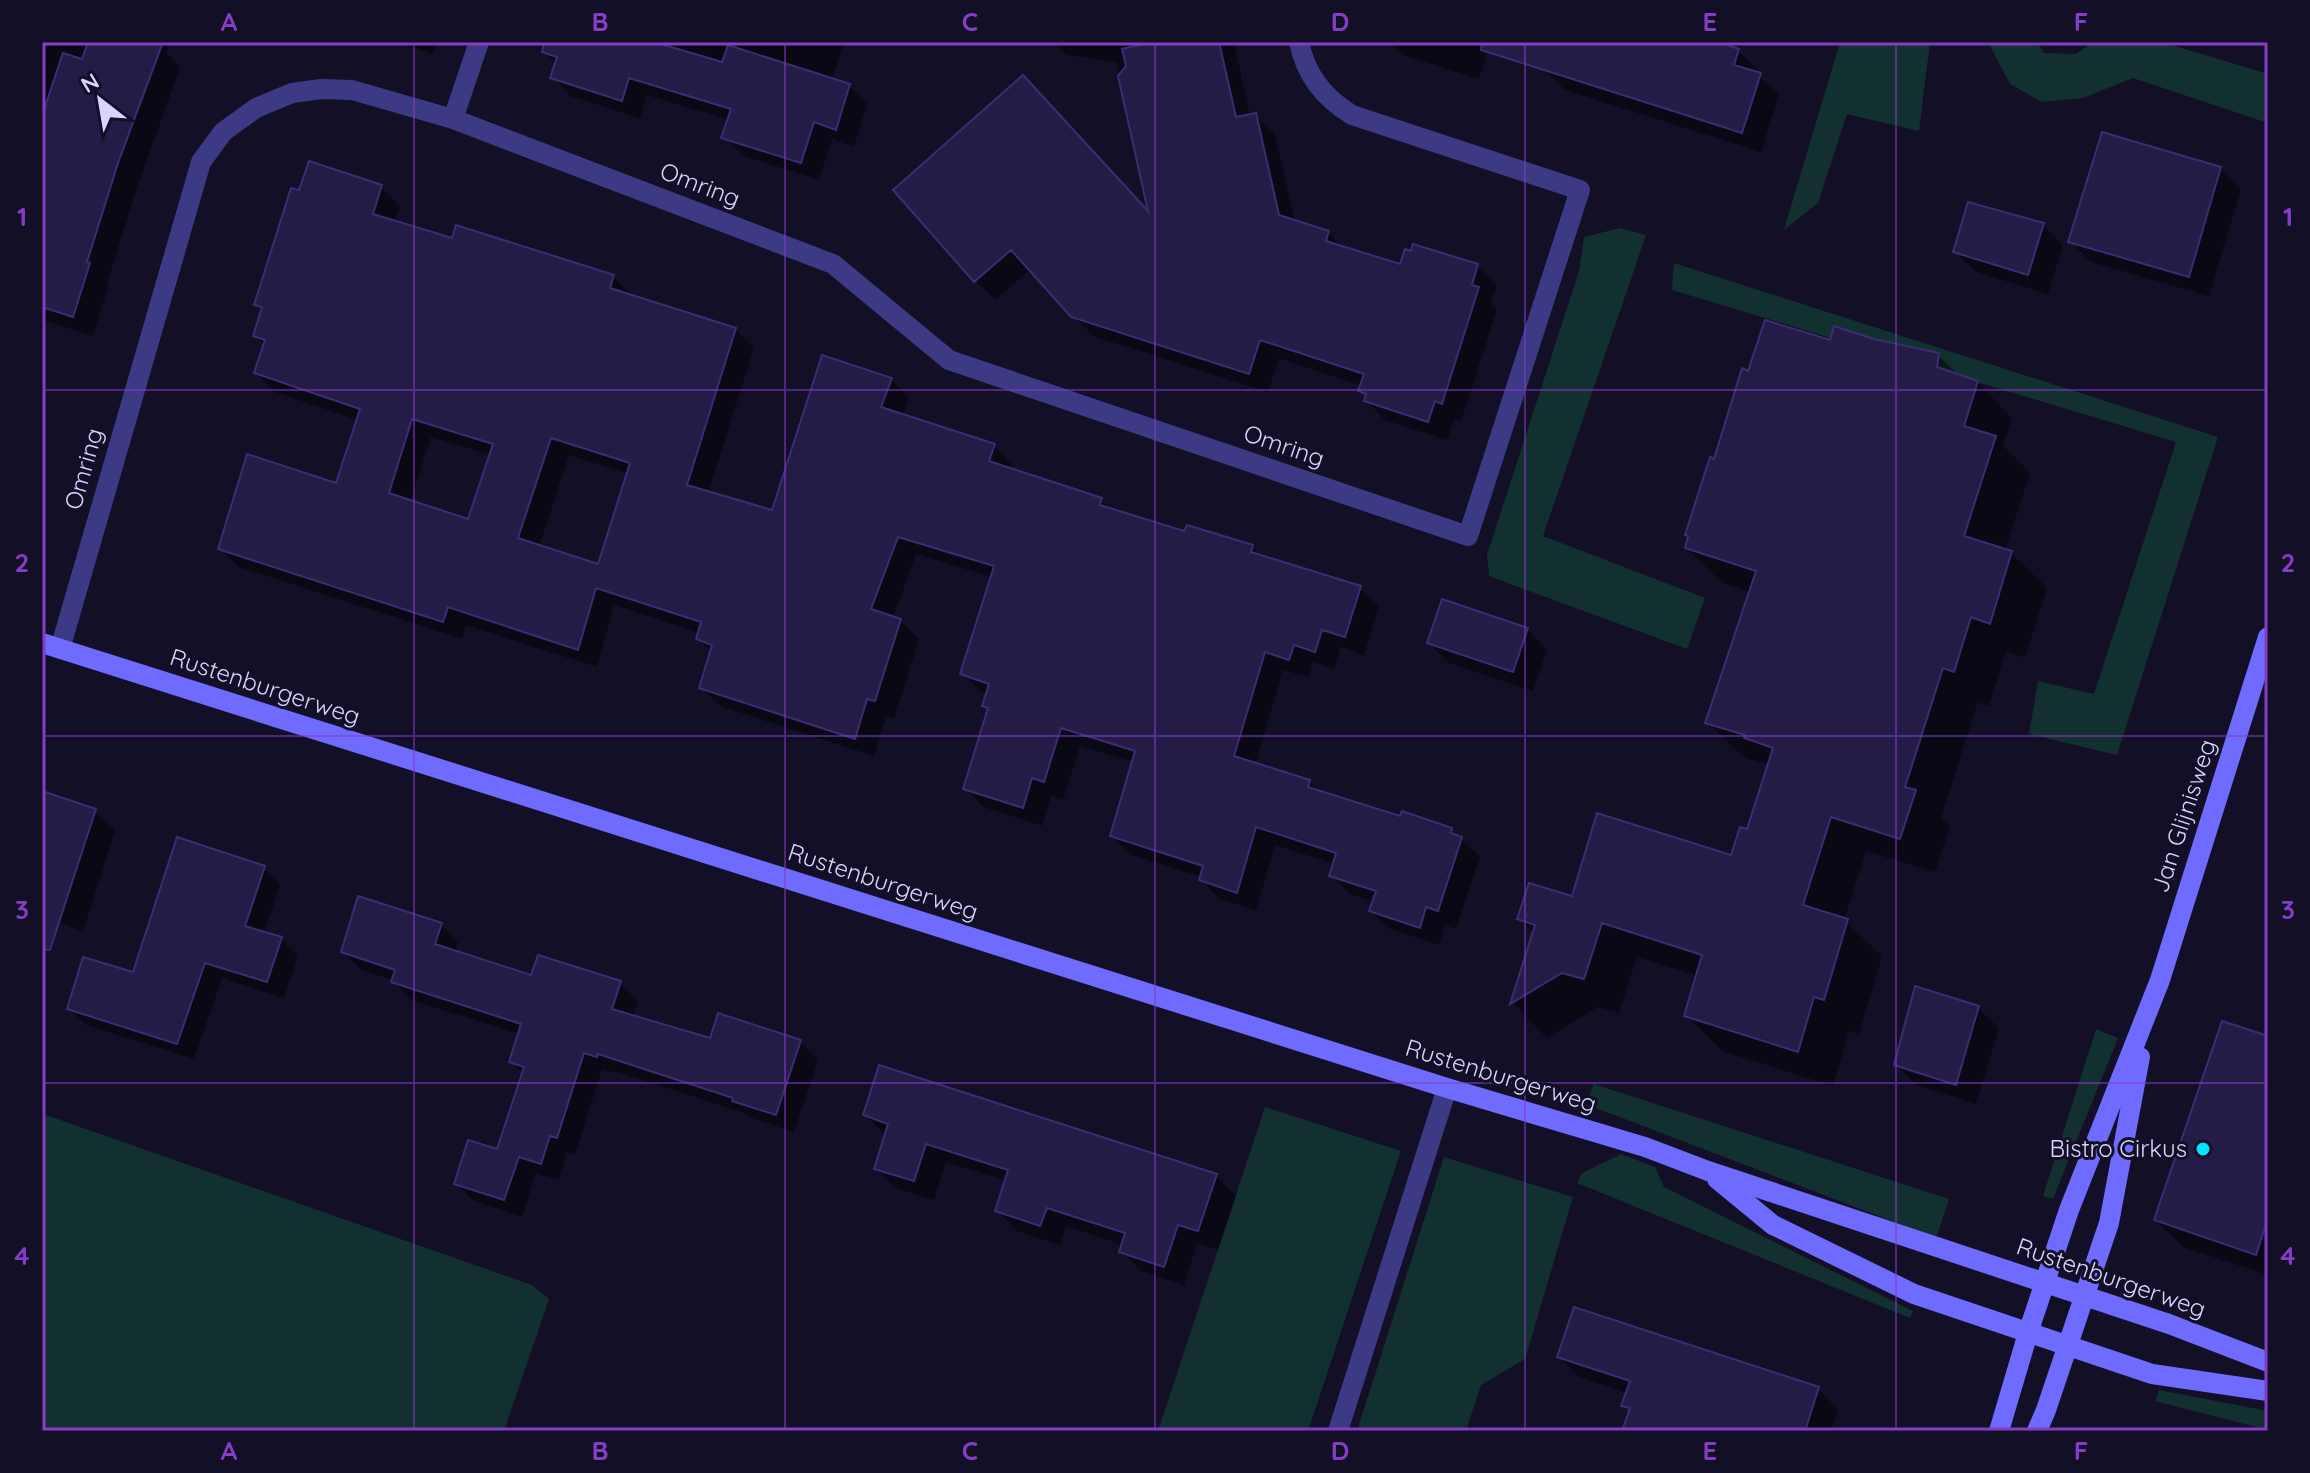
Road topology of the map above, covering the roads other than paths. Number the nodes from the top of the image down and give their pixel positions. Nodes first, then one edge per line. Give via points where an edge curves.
1 (479, 42) edge
2 (1299, 42) edge
3 (453, 119) junction
4 (2268, 637) edge
5 (51, 646) edge
6 (2149, 1010) junction
7 (1447, 1088) junction
8 (1708, 1171) junction
9 (2045, 1283) junction
10 (2084, 1296) junction
11 (2028, 1333) junction
12 (2068, 1346) junction
13 (2268, 1362) edge
14 (2268, 1391) edge
15 (1338, 1431) edge
16 (1999, 1431) edge
17 (2037, 1431) edge

1 - 3 street
2 - 3 street, Omring via 1303,63 1318,89 1352,115 1580,190 1468,536 949,360 833,264
3 - 5 street, Omring via 352,90 321,89 292,93 256,108 223,132 201,162
4 - 6 street, Jan Glijnisweg
5 - 7 street, Rustenburgerweg
6 - 9 street, Jan Glijnisweg
6 - 10 street, Jan Glijnisweg via 2109,1223
7 - 8 street, Rustenburgerweg
7 - 15 street
8 - 9 street, Rustenburgerweg
8 - 11 street, Rustenburgerweg via 1773,1225 1914,1294
9 - 10 street, Rustenburgerweg
9 - 11 street, Jan Glijnisweg
10 - 12 street, Jan Glijnisweg
10 - 13 street, Rustenburgerweg
11 - 12 street, Rustenburgerweg
11 - 16 street, Jan Glijnisweg
12 - 14 street, Rustenburgerweg via 2152,1374
12 - 17 street, Jan Glijnisweg

